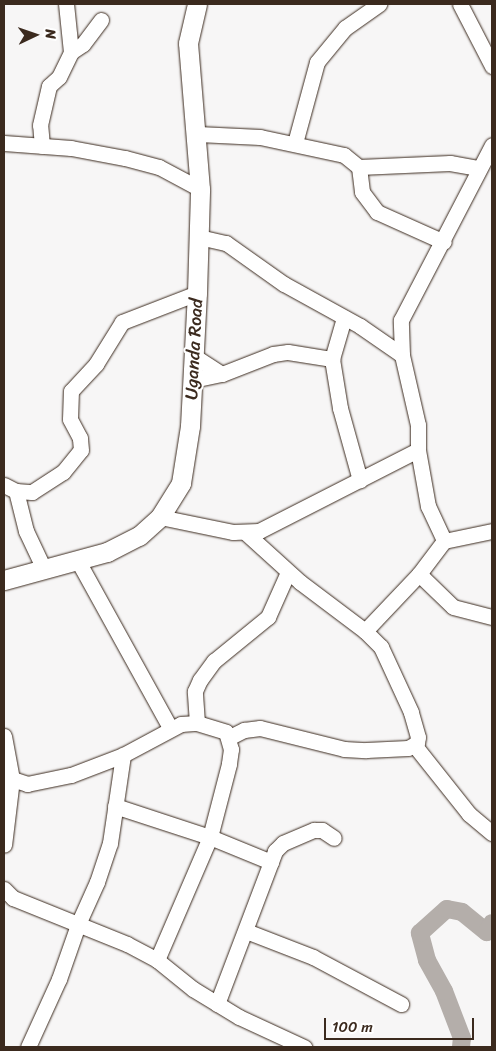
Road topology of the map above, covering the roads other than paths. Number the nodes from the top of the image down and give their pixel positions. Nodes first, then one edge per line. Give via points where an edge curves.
1 (66, 4) edge
2 (197, 4) edge
3 (379, 4) edge
4 (460, 4) edge
5 (101, 20) dead end
6 (71, 52) junction
7 (492, 66) edge
8 (198, 134) junction
9 (295, 142) junction
10 (4, 143) edge
11 (492, 145) edge
12 (42, 146) junction
13 (359, 167) junction
14 (479, 168) junction
15 (200, 189) junction
16 (199, 237) junction
17 (444, 242) junction
18 (197, 293) junction
19 (344, 318) junction
20 (402, 355) junction
21 (194, 356) junction
22 (332, 359) junction
23 (222, 374) junction
24 (193, 380) junction
25 (418, 450) junction
26 (360, 480) junction
27 (10, 488) edge
28 (160, 517) junction
29 (492, 531) edge
30 (246, 533) junction
31 (444, 541) junction
32 (78, 561) junction
33 (44, 569) junction
34 (288, 572) junction
35 (419, 574) junction
36 (4, 580) edge
37 (492, 617) edge
38 (365, 631) junction
39 (197, 723) junction
40 (170, 728) junction
41 (4, 736) edge
42 (230, 738) junction
43 (415, 746) junction
44 (123, 755) junction
45 (12, 779) junction
46 (115, 806) junction
47 (492, 833) edge
48 (210, 837) junction
49 (334, 838) dead end
50 (4, 845) edge
51 (271, 862) junction
52 (4, 888) edge
53 (79, 922) junction
54 (246, 931) junction
55 (157, 960) junction
56 (217, 1004) junction
57 (401, 1004) dead end
58 (28, 1047) edge
59 (304, 1047) edge

1 - 6 street
2 - 8 main road, Uganda Road via 188,43
3 - 9 street via 345,28 317,62
4 - 7 street
5 - 6 street via 83,44
6 - 12 street via 59,78 49,86 40,125
8 - 9 street via 245,135
8 - 15 main road, Uganda Road
9 - 13 street via 344,155
10 - 12 street
11 - 14 street
12 - 15 street via 71,148 150,165 179,176
13 - 14 street via 450,163
13 - 17 street via 362,192 377,212
14 - 17 street
15 - 16 main road, Uganda Road
16 - 18 main road, Uganda Road
16 - 19 street via 226,243 284,284
17 - 20 street via 401,320
18 - 21 main road, Uganda Road
18 - 27 street via 122,322 96,364 71,391 70,419 80,438 81,450 48,484 32,492
19 - 20 street
19 - 22 street
20 - 25 street via 418,425
21 - 23 street
21 - 24 main road, Uganda Road
22 - 23 street via 288,352 273,354
22 - 26 street via 340,408
23 - 24 street
24 - 28 main road, Uganda Road via 184,470 176,494
25 - 26 street
25 - 31 street via 428,506
26 - 30 street via 280,522
27 - 33 street
28 - 30 street
28 - 32 main road, Uganda Road via 140,536
29 - 31 street
30 - 34 street
31 - 35 street
32 - 33 main road, Uganda Road
32 - 40 street
33 - 36 main road, Uganda Road
34 - 38 street
34 - 39 street via 268,617 214,661 200,680 195,692
35 - 37 street via 452,606
35 - 38 street
38 - 43 street via 381,647 394,672 416,724 418,737
39 - 40 street
39 - 42 street via 214,726
40 - 44 street
41 - 45 street
42 - 43 street via 244,730 260,728 344,749
42 - 48 street via 229,764
43 - 47 street via 469,814
44 - 45 street via 54,779 27,784
44 - 46 street
45 - 50 street
46 - 48 street
46 - 53 street via 110,843
48 - 51 street
48 - 55 street
49 - 51 street via 322,830 306,832 283,843
51 - 54 street
52 - 53 street via 13,898
53 - 55 street
53 - 58 street via 59,979
54 - 56 street
54 - 57 street via 313,956
55 - 56 street
56 - 59 street

